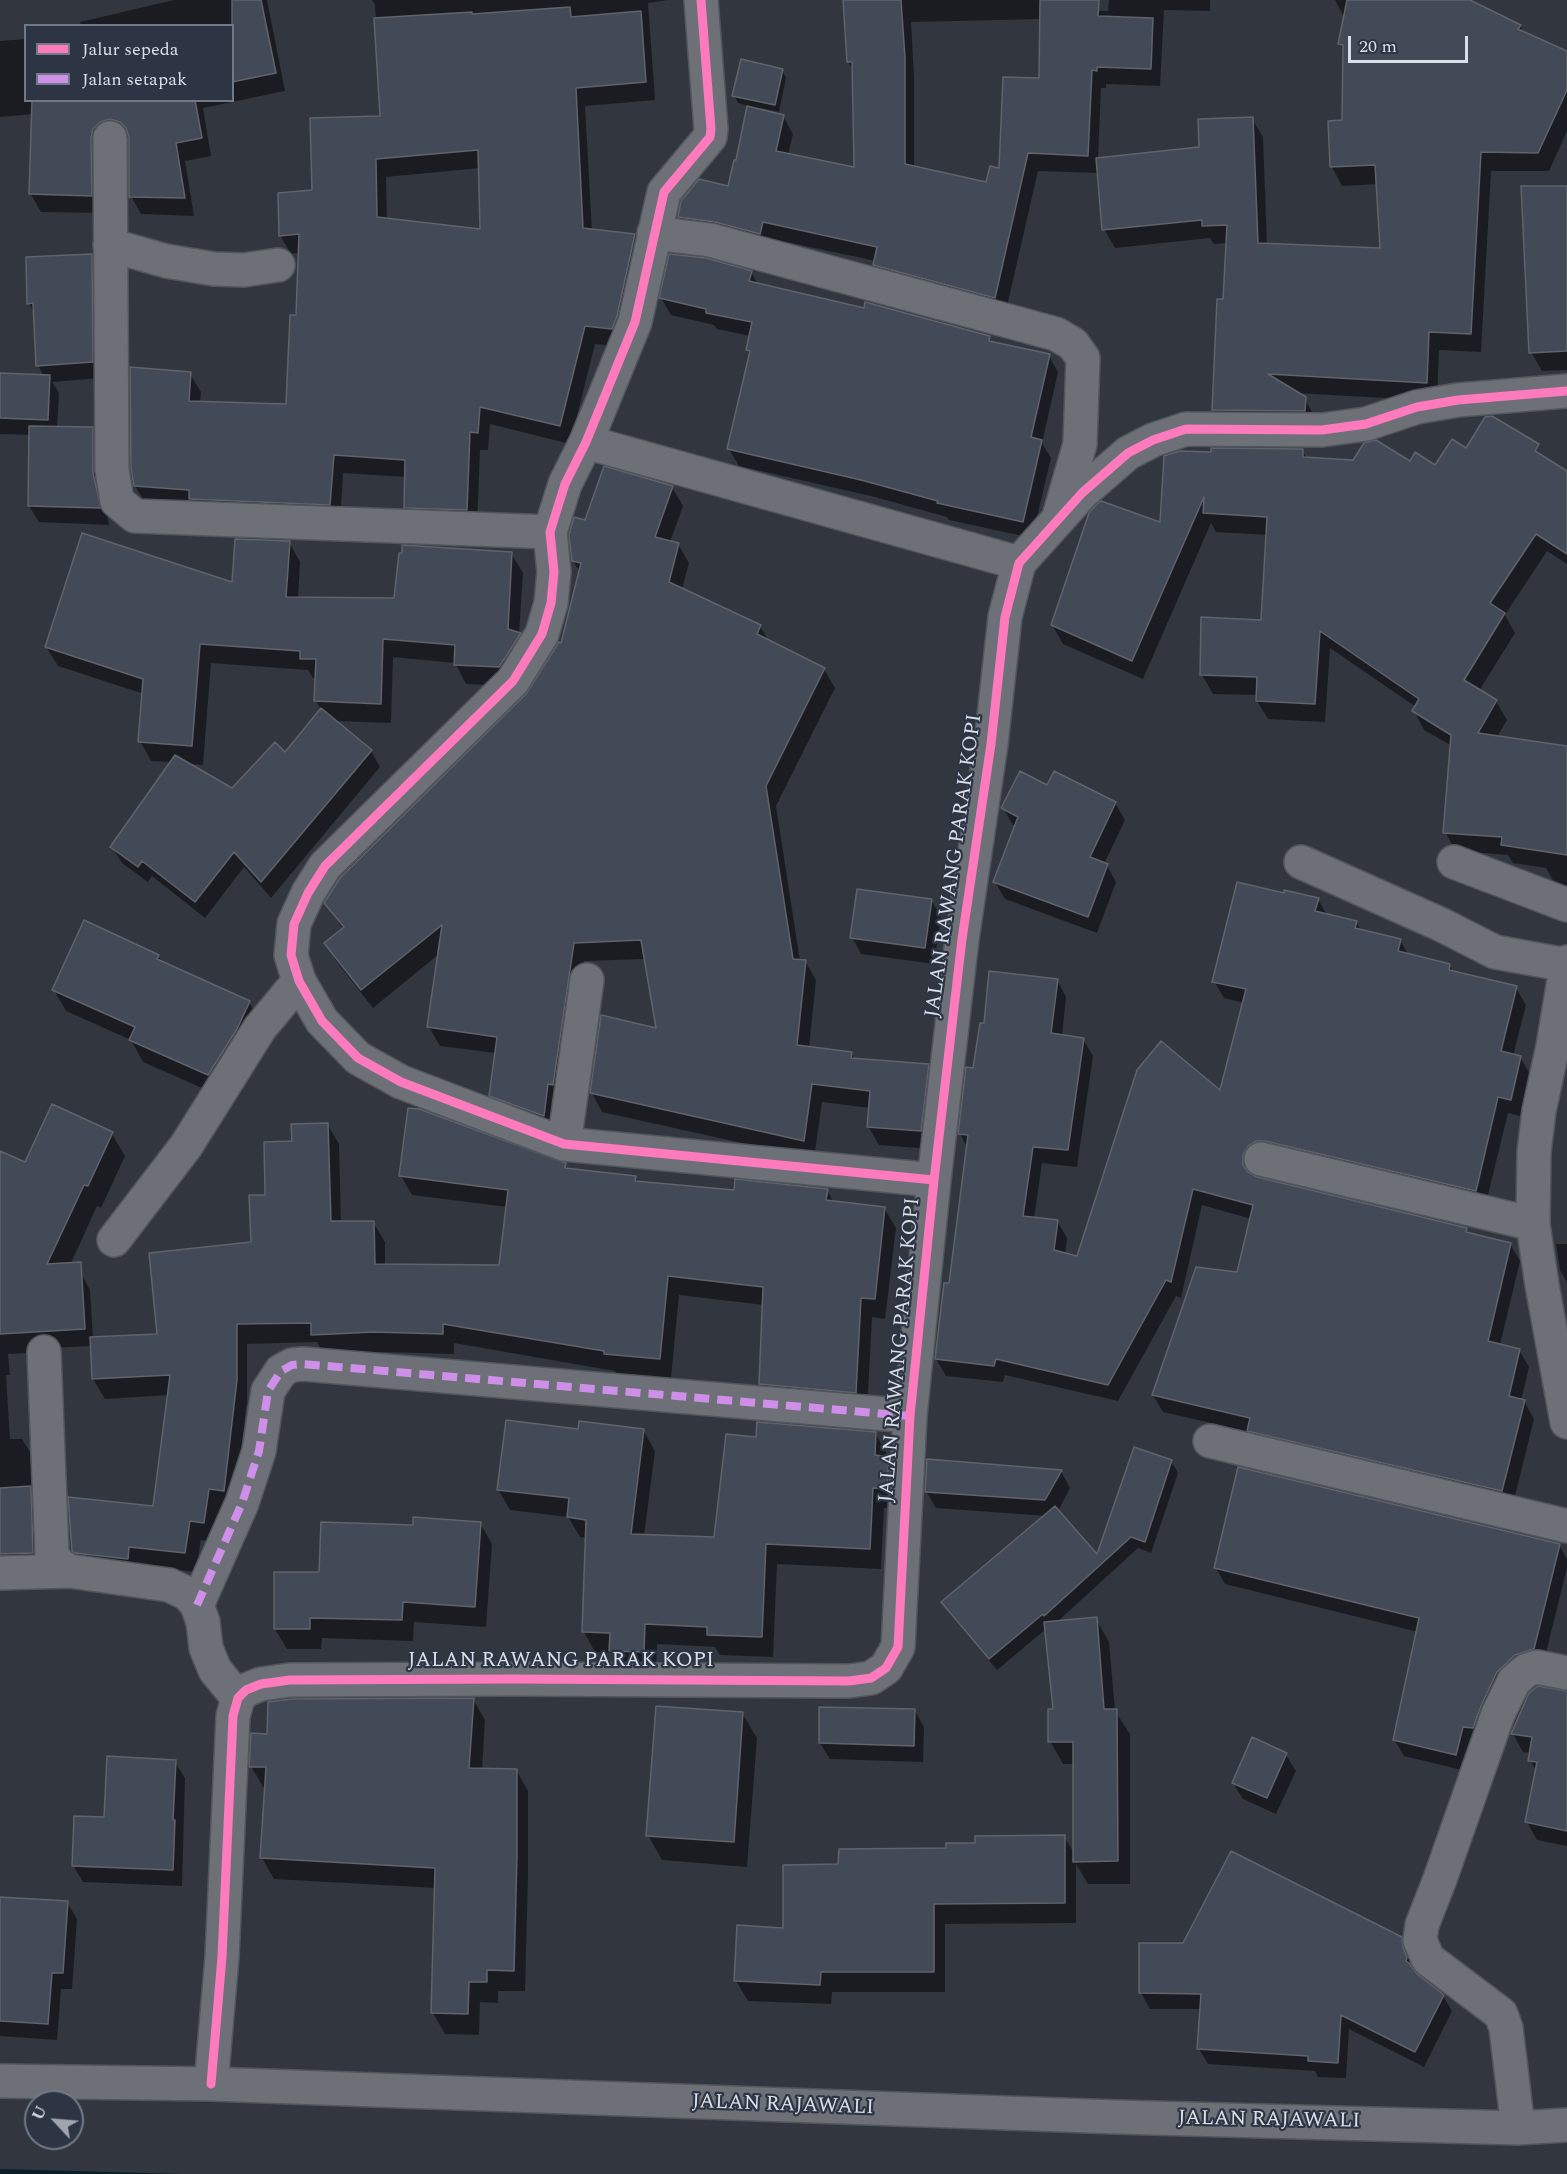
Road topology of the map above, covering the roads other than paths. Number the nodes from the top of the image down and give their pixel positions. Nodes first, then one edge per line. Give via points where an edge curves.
1 (701, 0) edge
2 (110, 138) dead end
3 (654, 233) junction
4 (110, 245) junction
5 (278, 265) dead end
6 (1567, 392) edge
7 (586, 442) junction
8 (1059, 518) junction
9 (550, 532) junction
10 (1019, 563) junction
11 (1302, 862) dead end
12 (1454, 862) dead end
13 (1567, 905) edge
14 (1567, 964) edge
15 (587, 980) dead end
16 (299, 981) junction
17 (564, 1144) junction
18 (1261, 1159) dead end
19 (934, 1180) junction
20 (1533, 1224) junction
21 (114, 1240) dead end
22 (44, 1352) dead end
23 (910, 1416) junction
24 (1567, 1422) edge
25 (1210, 1441) dead end
26 (1567, 1526) edge
27 (69, 1571) junction
28 (0, 1573) edge
29 (197, 1605) junction
30 (1567, 1673) edge
31 (238, 1698) junction
32 (0, 2081) edge
33 (211, 2084) junction
34 (1567, 2125) edge
35 (1518, 2128) junction

1 - 3 street via 711,129 706,143 664,192
2 - 4 street
3 - 7 street via 635,322
3 - 8 street via 710,240 1056,334 1073,344 1083,358 1080,444
4 - 5 street via 214,269
4 - 9 street via 112,470 117,501 135,516
6 - 8 street, JALAN RAWANG PARAK KOPI via 1458,400 1417,407 1366,424 1322,430 1186,429 1128,453
7 - 9 street via 565,484
7 - 10 street
8 - 10 street, JALAN RAWANG PARAK KOPI
9 - 16 street via 554,572 542,634 513,681 325,866 294,924 291,955
10 - 19 street, JALAN RAWANG PARAK KOPI via 1005,617
11 - 14 street via 1495,952
12 - 13 street
14 - 20 street via 1539,1111
15 - 17 street
16 - 17 street via 322,1021 358,1058 401,1082
16 - 21 street via 260,1028 186,1146
17 - 19 street
18 - 20 street
19 - 23 street, JALAN RAWANG PARAK KOPI
20 - 24 street
22 - 27 street via 52,1554
23 - 29 street via 292,1365 281,1371 268,1391 259,1451 242,1503
23 - 31 street, JALAN RAWANG PARAK KOPI via 898,1647 886,1668 870,1678 291,1680 261,1684
25 - 26 street
27 - 28 street
27 - 29 street via 169,1585 188,1594
29 - 31 street via 215,1670
30 - 35 street via 1537,1667 1514,1681 1498,1714 1422,1925 1420,1940 1428,1959 1501,2013
31 - 33 street via 233,1716 222,1957
32 - 33 street, JALAN RAJAWALI
33 - 35 street, JALAN RAJAWALI via 1092,2117
34 - 35 street, JALAN RAJAWALI

